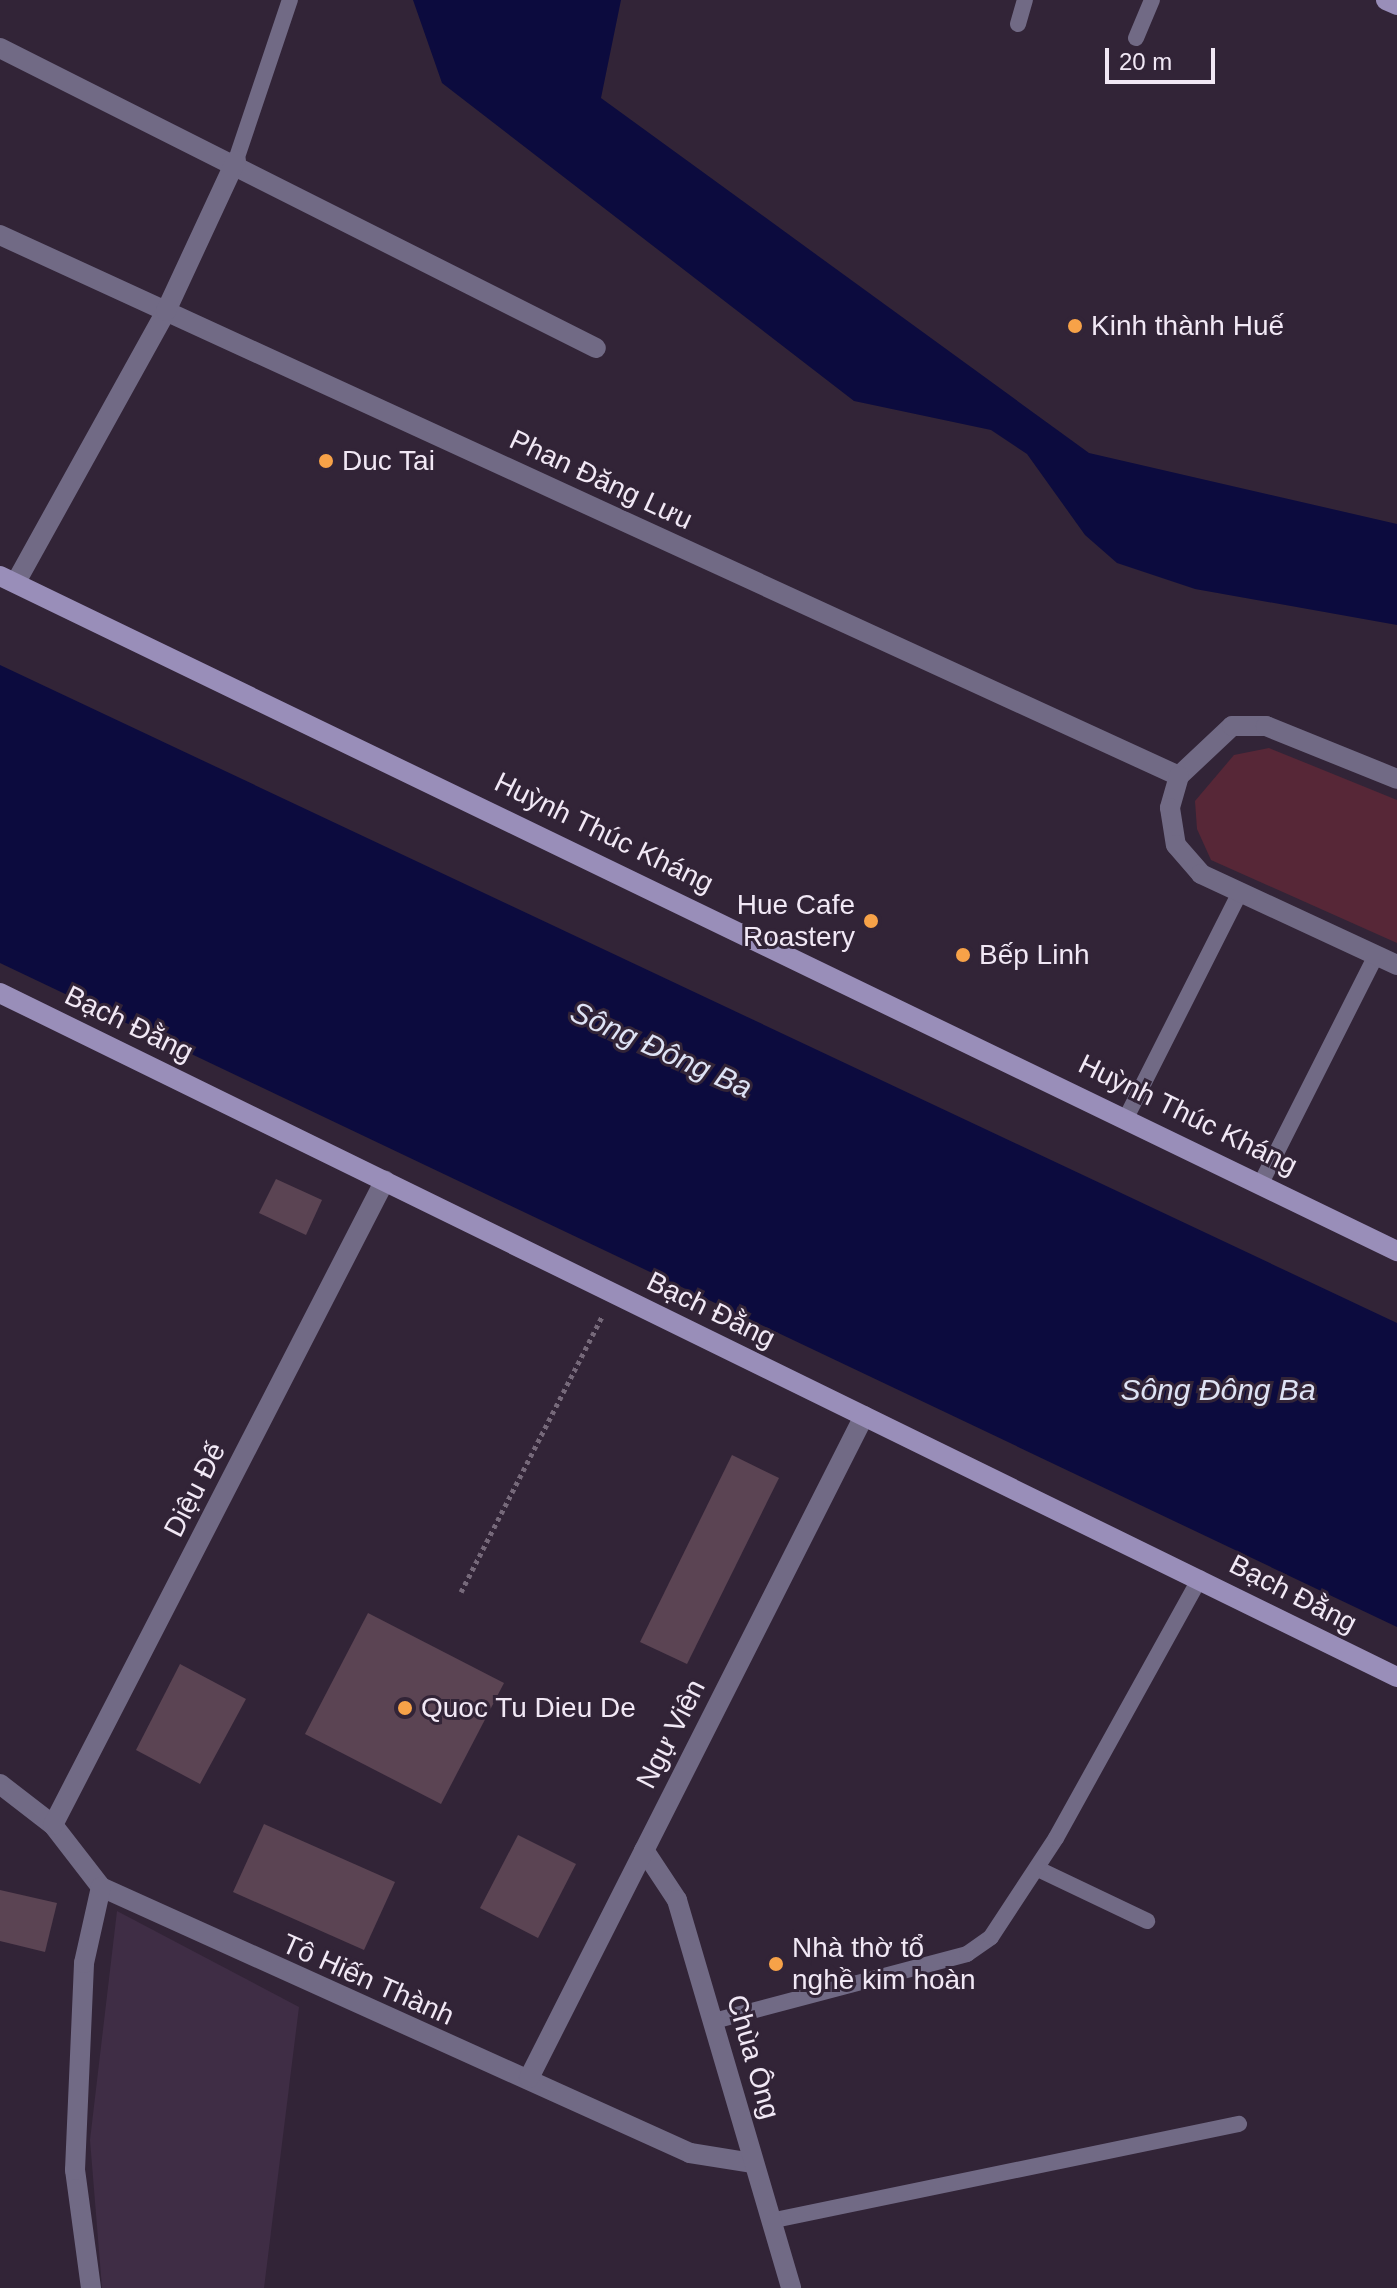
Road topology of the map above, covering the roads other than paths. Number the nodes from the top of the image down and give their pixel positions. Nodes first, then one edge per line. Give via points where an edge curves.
1 (290, 0) edge
2 (1025, 0) edge
3 (1152, 0) edge
4 (1386, 0) edge
5 (1397, 5) edge
6 (1018, 24) dead end
7 (1136, 38) dead end
8 (0, 48) edge
9 (236, 160) junction
10 (0, 235) edge
11 (166, 311) junction
12 (596, 348) dead end
13 (8, 579) edge
14 (1179, 776) junction
15 (1397, 779) edge
16 (1240, 892) junction
17 (1376, 955) junction
18 (1397, 965) edge
19 (0, 993) edge
20 (1127, 1116) junction
21 (385, 1180) junction
22 (1261, 1183) junction
23 (1397, 1251) edge
24 (864, 1416) junction
25 (1200, 1578) junction
26 (1397, 1677) edge
27 (0, 1784) edge
28 (53, 1825) junction
29 (644, 1850) junction
30 (1038, 1869) junction
31 (101, 1887) junction
32 (1147, 1921) dead end
33 (714, 2021) junction
34 (529, 2078) junction
35 (1239, 2124) dead end
36 (753, 2163) junction
37 (770, 2221) junction
38 (91, 2288) edge
39 (791, 2288) edge

1 - 9 lane
2 - 6 lane
3 - 7 lane
4 - 5 street
8 - 9 street
9 - 11 street
9 - 12 street
10 - 11 street, Phan Đăng Lưu
11 - 13 street
11 - 14 street, Phan Đăng Lưu
13 - 20 street, Huỳnh Thúc Kháng
14 - 15 street via 1232,726 1266,726
14 - 16 street via 1170,808 1176,845 1201,874
16 - 17 street
16 - 20 lane
17 - 18 street
17 - 22 lane
19 - 21 street, Bạch Đằng
20 - 22 street, Huỳnh Thúc Kháng
21 - 24 street, Bạch Đằng
21 - 28 street, Diệu Đế
22 - 23 street, Huỳnh Thúc Kháng
24 - 25 street, Bạch Đằng
24 - 29 street, Ngự Viên
25 - 26 street, Bạch Đằng
25 - 30 lane
27 - 28 street, Tô Hiến Thành
28 - 31 street, Tô Hiến Thành
29 - 33 street, Chùa Ông via 677,1900
29 - 34 street, Ngự Viên
30 - 32 lane
30 - 33 lane via 1006,1920 967,1954
31 - 34 street, Tô Hiến Thành via 308,1986
31 - 38 street via 84,1963 75,2170
33 - 36 street, Chùa Ông
34 - 36 street, Tô Hiến Thành via 690,2153
35 - 37 lane
36 - 37 street, Chùa Ông
37 - 39 street, Chùa Ông

